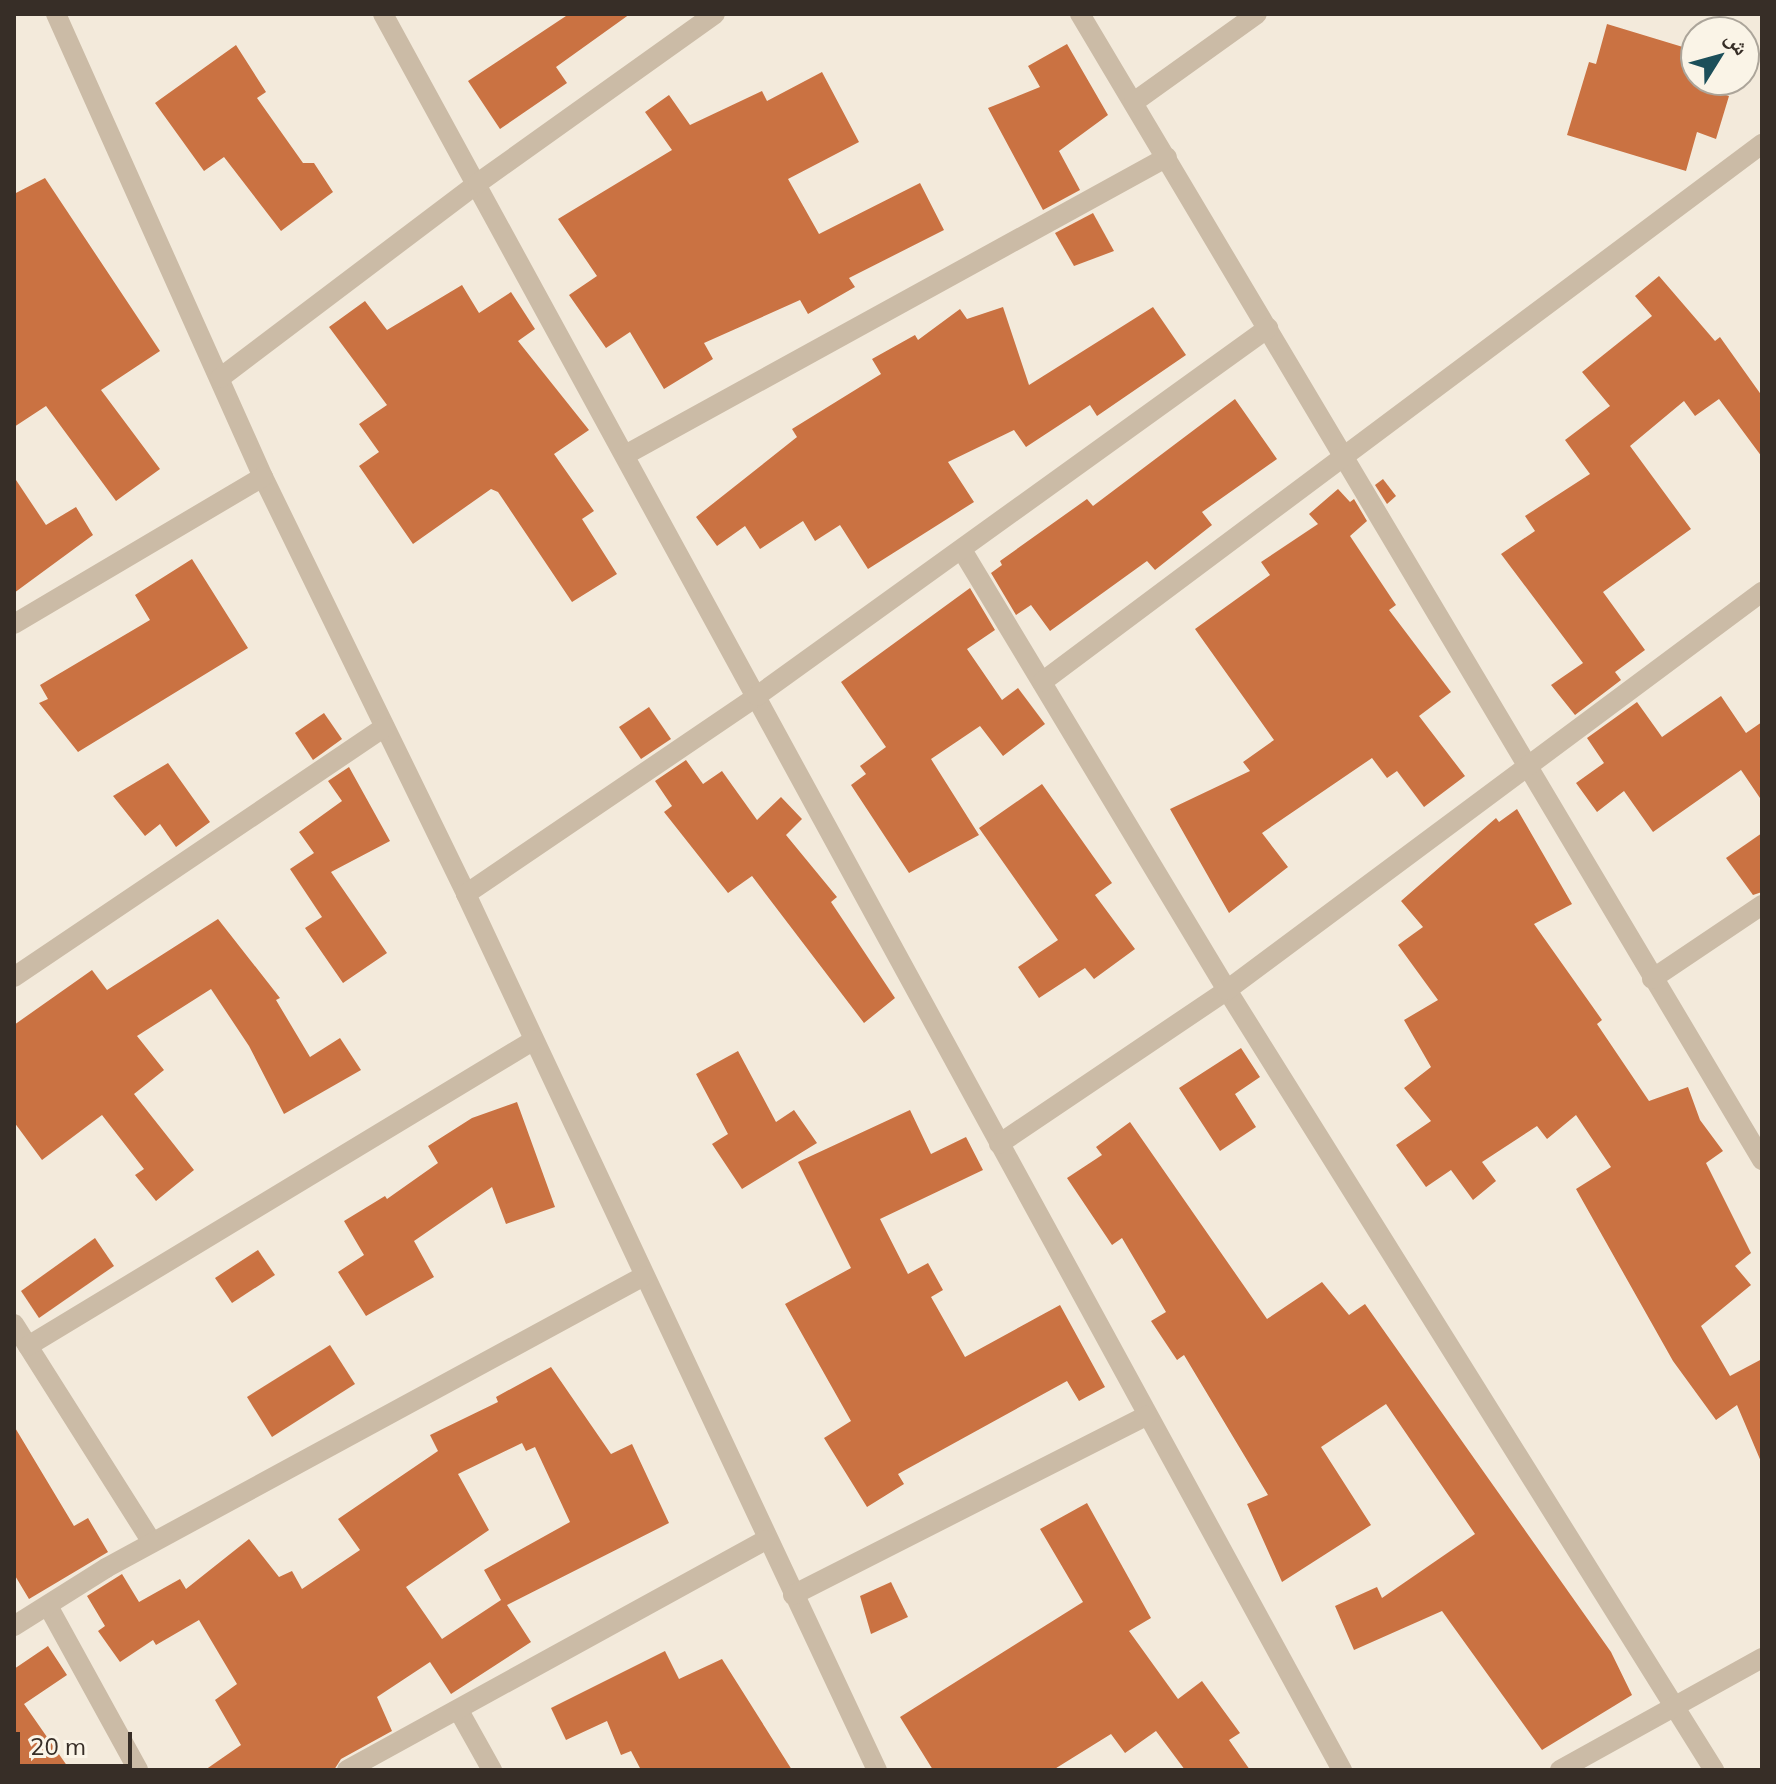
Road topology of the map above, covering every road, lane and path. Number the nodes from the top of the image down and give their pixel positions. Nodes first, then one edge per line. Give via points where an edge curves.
1 (56, 14) edge
2 (383, 14) edge
3 (715, 14) edge
4 (1080, 14) edge
5 (1257, 14) edge
6 (1134, 102) junction
7 (1762, 144) edge
8 (1167, 157) junction
9 (478, 183) junction
10 (1268, 328) junction
11 (220, 378) junction
12 (627, 454) junction
13 (1347, 458) junction
14 (263, 477) junction
15 (962, 550) junction
16 (1762, 592) edge
17 (14, 624) edge
18 (1042, 682) junction
19 (757, 696) junction
20 (385, 727) junction
21 (1528, 766) junction
22 (466, 894) junction
23 (1762, 905) edge
24 (14, 977) edge
25 (1652, 979) junction
26 (1227, 990) junction
27 (534, 1040) junction
28 (999, 1144) junction
29 (1762, 1160) edge
30 (644, 1276) junction
31 (14, 1324) edge
32 (28, 1346) junction
33 (1146, 1416) junction
34 (765, 1540) junction
35 (152, 1542) junction
36 (793, 1595) junction
37 (48, 1606) junction
38 (14, 1626) edge
39 (1762, 1658) edge
40 (1674, 1709) junction
41 (459, 1711) junction
42 (138, 1770) edge
43 (347, 1770) edge
44 (492, 1770) edge
45 (877, 1770) edge
46 (1342, 1770) edge
47 (1560, 1770) edge
48 (1714, 1770) edge

1 - 11 street
2 - 9 street
3 - 9 street
4 - 6 street
5 - 6 street
6 - 8 street
7 - 13 street
8 - 10 street
8 - 12 street
9 - 11 street
9 - 12 street
10 - 13 street
10 - 15 street
11 - 14 street
12 - 19 street
13 - 18 street
13 - 21 street
14 - 17 street
14 - 20 street
15 - 18 street
15 - 19 street
16 - 21 street
18 - 26 street
19 - 22 street
19 - 28 street
20 - 22 street
20 - 24 street
21 - 25 street
21 - 26 street
22 - 27 street
23 - 25 street
25 - 29 street
26 - 28 street
26 - 40 street
27 - 30 street
27 - 32 street
28 - 33 street
30 - 34 street
30 - 35 street
31 - 32 street
32 - 35 street
33 - 36 street
33 - 46 street
34 - 36 street
34 - 41 street
35 - 37 street
36 - 45 street
37 - 38 street
37 - 42 street
39 - 40 street
40 - 47 street
40 - 48 street
41 - 43 street
41 - 44 street

